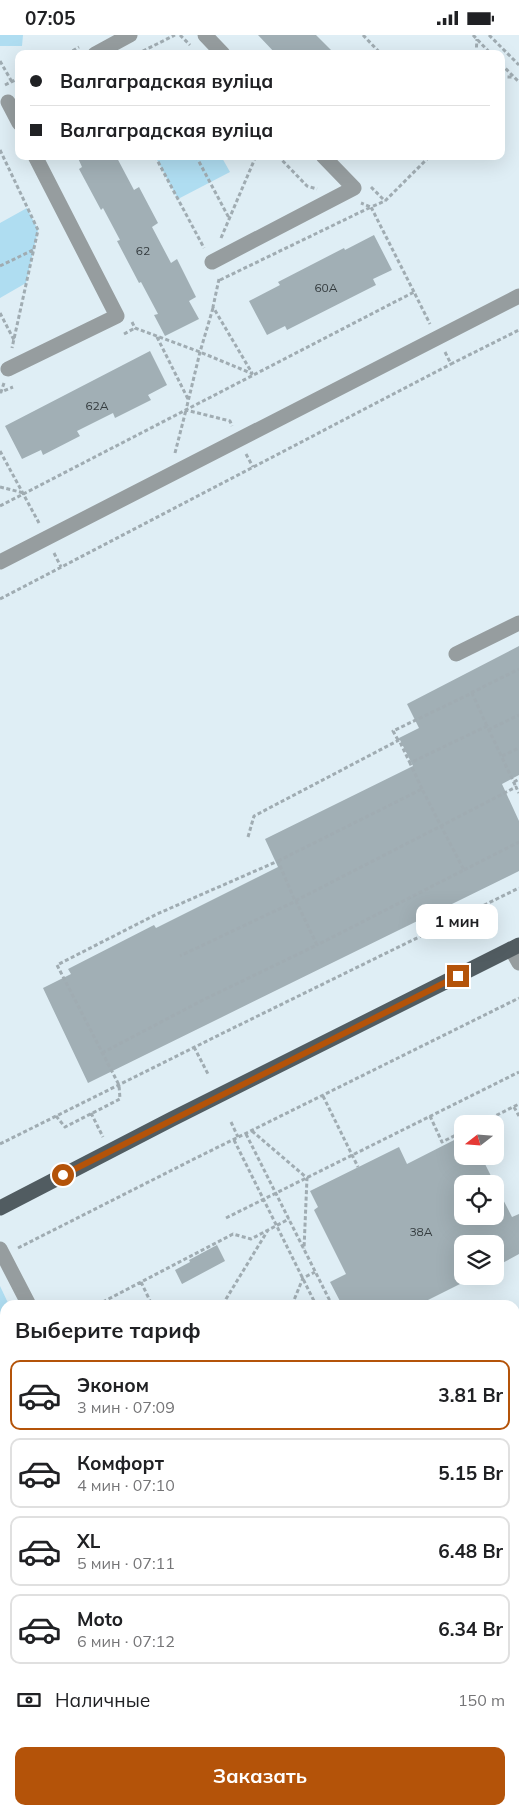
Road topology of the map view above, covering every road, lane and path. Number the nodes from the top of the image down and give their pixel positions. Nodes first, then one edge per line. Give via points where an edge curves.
1 (130, 35) edge
2 (175, 35) edge
3 (205, 35) edge
4 (363, 35) edge
5 (473, 35) edge
6 (489, 35) edge
7 (477, 39) junction
8 (102, 50) edge
9 (148, 50) edge
10 (219, 50) edge
11 (377, 50) edge
12 (476, 50) edge
13 (487, 50) edge
14 (504, 50) edge
15 (505, 51) edge
16 (0, 61) edge
17 (519, 65) edge
18 (505, 68) edge
19 (505, 77) edge
20 (515, 77) junction
21 (15, 80) edge
22 (12, 82) junction
23 (519, 82) edge
24 (0, 88) edge
25 (9, 101) edge
26 (15, 114) edge
27 (0, 150) edge
28 (38, 160) edge
29 (198, 160) edge
30 (254, 160) edge
31 (326, 160) edge
32 (426, 160) edge
33 (229, 219) junction
34 (33, 250) junction
35 (212, 262) joint
36 (0, 266) edge
37 (414, 292) junction
38 (519, 296) edge
39 (213, 307) dead end
40 (0, 313) edge
41 (131, 320) dead end
42 (135, 329) junction
43 (519, 330) edge
44 (157, 336) junction
45 (117, 337) dead end
46 (437, 338) junction
47 (14, 341) junction
48 (200, 352) junction
49 (451, 364) junction
50 (8, 369) junction
51 (253, 374) junction
52 (19, 383) dead end
53 (0, 392) edge
54 (189, 399) junction
55 (186, 410) junction
56 (239, 439) junction
57 (0, 451) edge
58 (253, 467) junction
59 (169, 477) junction
60 (0, 487) edge
61 (24, 493) junction
62 (0, 506) edge
63 (46, 538) junction
64 (0, 563) edge
65 (61, 567) junction
66 (0, 599) edge
67 (519, 623) edge
68 (456, 654) dead end
69 (519, 669) edge
70 (471, 693) junction
71 (519, 715) edge
72 (488, 728) junction
73 (400, 743) junction
74 (519, 748) edge
75 (501, 756) junction
76 (411, 765) junction
77 (519, 779) edge
78 (514, 782) junction
79 (516, 788) junction
80 (423, 789) junction
81 (519, 793) edge
82 (441, 826) junction
83 (248, 837) dead end
84 (519, 842) edge
85 (278, 861) junction
86 (464, 870) junction
87 (519, 888) edge
88 (295, 901) junction
89 (317, 945) junction
90 (515, 947) edge
91 (180, 956) dead end
92 (519, 963) edge
93 (519, 998) edge
94 (194, 1047) junction
95 (102, 1053) junction
96 (519, 1072) edge
97 (208, 1074) dead end
98 (119, 1085) junction
99 (323, 1096) junction
100 (519, 1104) edge
101 (514, 1107) junction
102 (91, 1113) junction
103 (498, 1115) edge
104 (56, 1116) junction
105 (430, 1116) junction
106 (519, 1116) edge
107 (231, 1122) dead end
108 (252, 1131) junction
109 (246, 1134) junction
110 (454, 1136) edge
111 (238, 1137) junction
112 (233, 1140) junction
113 (0, 1144) edge
114 (110, 1151) junction
115 (352, 1155) junction
116 (358, 1167) dead end
117 (307, 1178) junction
118 (276, 1193) junction
119 (263, 1200) junction
120 (0, 1207) edge
121 (226, 1218) dead end
122 (289, 1219) junction
123 (276, 1225) junction
124 (268, 1229) junction
125 (304, 1249) junction
126 (2, 1253) edge
127 (315, 1272) junction
128 (303, 1278) junction
129 (141, 1282) junction
130 (226, 1299) edge
131 (26, 1300) edge
132 (107, 1300) edge
133 (150, 1300) edge
134 (294, 1300) edge
135 (314, 1300) edge
136 (329, 1300) edge

1 - 8 lane
2 - 9 path
3 - 10 lane
4 - 11 path
5 - 7 path
6 - 14 path
7 - 12 path
7 - 13 path
15 - 17 path
16 - 22 path
18 - 20 path
19 - 20 path
20 - 23 path
21 - 22 path
22 - 24 path
25 - 26 lane
27 - 34 path via 38,230
28 - 50 lane via 117,316
29 - 33 path
30 - 33 path
31 - 35 lane via 354,188
32 - 37 path via 385,201 371,207
33 - 35 path
34 - 36 path
34 - 47 path
37 - 46 path
37 - 51 path
38 - 46 lane
39 - 48 path
40 - 47 path
41 - 42 path
42 - 44 path
42 - 45 path
43 - 49 path
44 - 48 path
44 - 54 path
46 - 49 path
46 - 56 lane
47 - 50 path
48 - 51 path
48 - 54 path
49 - 58 path
50 - 53 path
51 - 55 path
52 - 53 path
54 - 55 path
55 - 56 path via 230,421
55 - 59 path
55 - 61 path
56 - 58 path
56 - 59 lane
57 - 61 path
58 - 65 path
59 - 63 lane
60 - 61 path
61 - 62 path
61 - 63 path
63 - 64 lane
63 - 65 path
65 - 66 path
67 - 68 lane
69 - 70 path
70 - 72 path
70 - 73 path via 394,731
71 - 72 path
72 - 75 path
72 - 76 path
73 - 76 path
73 - 83 path via 398,740 254,815
74 - 75 path
75 - 78 path
76 - 80 path
77 - 78 path
78 - 79 path
79 - 81 path
79 - 82 path
80 - 82 path
80 - 85 path
82 - 86 path
82 - 88 path
84 - 86 path
85 - 88 path
85 - 95 path via 157,914 57,965
86 - 89 path
87 - 94 path
88 - 89 path
88 - 91 path
89 - 95 path
90 - 92 lane
90 - 114 main road
93 - 99 path
94 - 97 path
94 - 98 path
95 - 98 path
96 - 105 path
98 - 102 path via 120,1099
98 - 104 path
99 - 108 path
99 - 115 path
100 - 101 path
101 - 103 path
101 - 106 path
102 - 104 path via 65,1127
102 - 114 path
104 - 113 path
105 - 110 path via 442,1142
105 - 115 path
107 - 111 path
108 - 109 path
108 - 117 path
109 - 111 path
109 - 118 path
111 - 112 path
112 - 119 path
112 - 126 path
114 - 120 main road
115 - 116 path
115 - 117 path
117 - 118 path
117 - 125 path
118 - 119 path
118 - 122 path
119 - 121 path
119 - 123 path
122 - 123 path
122 - 125 path
123 - 124 path
123 - 128 path
124 - 129 path via 251,1239 233,1234
124 - 130 path
125 - 127 path
126 - 131 lane
127 - 128 path
127 - 136 path
128 - 134 path
128 - 135 path
129 - 132 path
129 - 133 path

